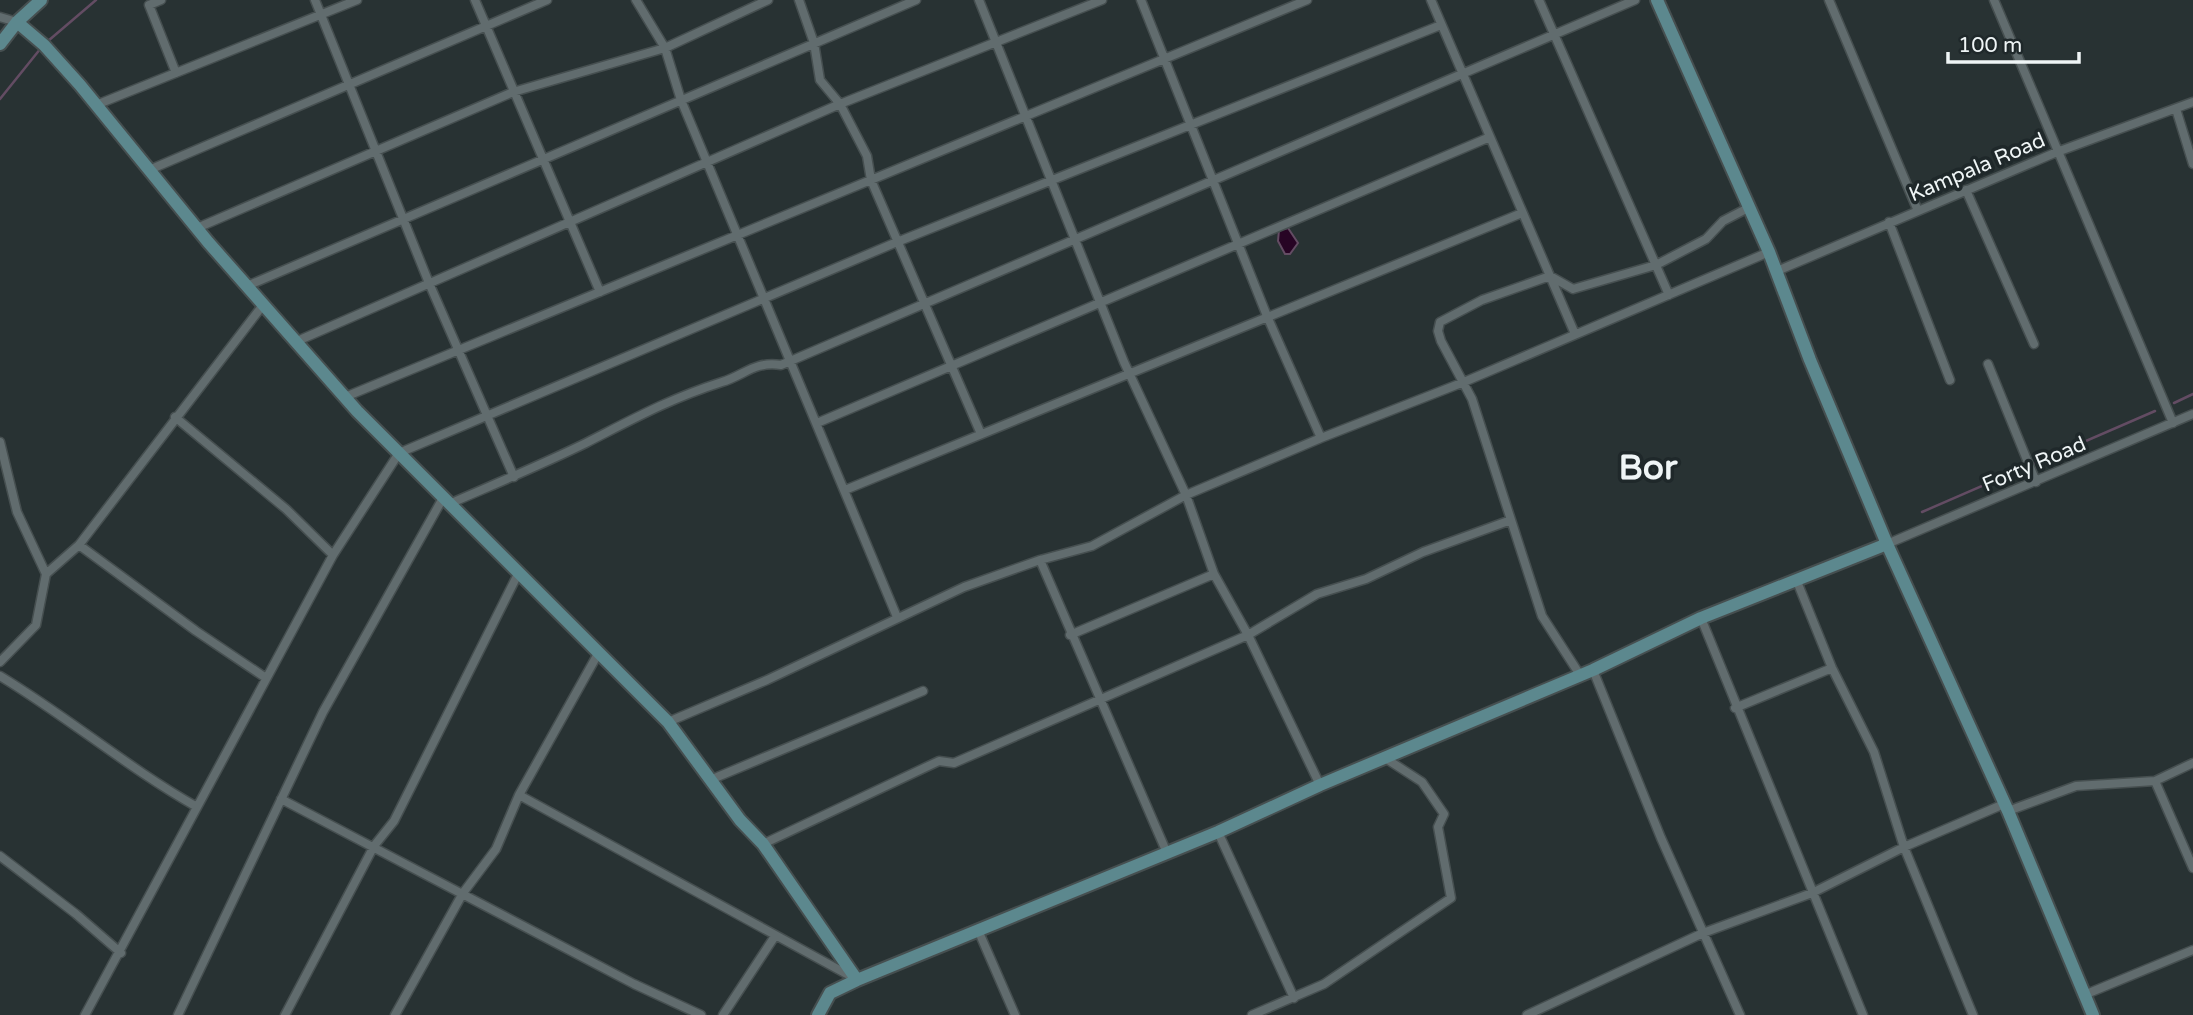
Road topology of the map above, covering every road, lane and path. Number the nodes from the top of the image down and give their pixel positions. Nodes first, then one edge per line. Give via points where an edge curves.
1 (41, 0) edge
2 (162, 0) edge
3 (315, 0) edge
4 (357, 0) edge
5 (475, 0) edge
6 (547, 0) edge
7 (636, 0) edge
8 (768, 0) edge
9 (799, 0) edge
10 (916, 0) edge
11 (979, 0) edge
12 (1102, 0) edge
13 (1141, 0) edge
14 (1307, 0) edge
15 (1431, 0) edge
16 (1539, 0) edge
17 (1635, 0) edge
18 (1657, 0) edge
19 (1829, 0) edge
20 (1994, 0) edge
21 (320, 15) junction
22 (0, 17) edge
23 (18, 22) junction
24 (1441, 25) junction
25 (486, 26) junction
26 (1554, 35) junction
27 (814, 43) junction
28 (0, 44) edge
29 (997, 44) junction
30 (665, 48) junction
31 (1165, 59) junction
32 (176, 73) junction
33 (1462, 74) junction
34 (349, 84) junction
35 (513, 92) junction
36 (681, 100) junction
37 (2193, 103) edge
38 (840, 104) junction
39 (96, 105) junction
40 (2176, 109) junction
41 (1026, 116) junction
42 (1190, 126) junction
43 (1490, 137) junction
44 (376, 152) junction
45 (2057, 152) junction
46 (543, 160) junction
47 (708, 162) junction
48 (2193, 164) edge
49 (149, 170) junction
50 (871, 180) junction
51 (1212, 180) junction
52 (1052, 182) junction
53 (1966, 190) junction
54 (1748, 208) junction
55 (1918, 211) junction
56 (1522, 213) junction
57 (403, 219) junction
58 (569, 221) junction
59 (1889, 222) junction
60 (197, 228) junction
61 (738, 234) junction
62 (1074, 238) junction
63 (897, 242) junction
64 (1239, 245) junction
65 (1769, 252) junction
66 (1656, 265) junction
67 (1777, 271) junction
68 (1550, 276) junction
69 (429, 283) junction
70 (247, 286) junction
71 (600, 292) junction
72 (1669, 295) junction
73 (765, 297) junction
74 (923, 304) junction
75 (1101, 304) junction
76 (263, 305) junction
77 (1267, 316) junction
78 (1575, 334) junction
79 (295, 342) junction
80 (2034, 344) dead end
81 (458, 350) junction
82 (792, 361) junction
83 (1988, 364) dead end
84 (951, 367) junction
85 (1129, 374) junction
86 (1950, 380) dead end
87 (1464, 382) junction
88 (345, 397) junction
89 (2193, 414) edge
90 (488, 415) junction
91 (175, 417) junction
92 (817, 423) junction
93 (2173, 423) junction
94 (981, 434) junction
95 (1321, 438) junction
96 (0, 442) edge
97 (399, 453) junction
98 (514, 477) junction
99 (2036, 482) junction
100 (845, 490) junction
101 (1186, 495) junction
102 (446, 501) junction
103 (1511, 520) junction
104 (1887, 544) junction
105 (79, 545) junction
106 (333, 555) junction
107 (1040, 560) junction
108 (519, 572) junction
109 (46, 574) junction
110 (1214, 574) junction
111 (1796, 579) junction
112 (897, 617) junction
113 (1701, 618) junction
114 (1070, 635) junction
115 (1248, 635) junction
116 (599, 652) junction
117 (0, 662) edge
118 (1832, 668) junction
119 (1593, 670) junction
120 (1580, 675) junction
121 (0, 676) edge
122 (266, 678) junction
123 (923, 691) dead end
124 (1099, 701) junction
125 (1735, 708) junction
126 (668, 722) junction
127 (1385, 758) junction
128 (2193, 763) edge
129 (710, 780) junction
130 (2155, 781) junction
131 (1320, 785) junction
132 (519, 795) junction
133 (281, 799) junction
134 (197, 807) junction
135 (2006, 807) junction
136 (1218, 832) junction
137 (764, 844) junction
138 (374, 846) junction
139 (1904, 847) junction
140 (1167, 853) junction
141 (0, 856) edge
142 (2193, 868) edge
143 (463, 893) junction
144 (1812, 893) junction
145 (978, 930) junction
146 (1703, 933) junction
147 (775, 936) junction
148 (2193, 950) edge
149 (121, 953) junction
150 (857, 979) junction
151 (2084, 995) junction
152 (1294, 998) junction
153 (85, 1015) edge
154 (178, 1015) edge
155 (285, 1015) edge
156 (395, 1015) edge
157 (701, 1015) edge
158 (723, 1015) edge
159 (818, 1015) edge
160 (1015, 1015) edge
161 (1252, 1015) edge
162 (1527, 1015) edge
163 (1740, 1015) edge
164 (1863, 1015) edge
165 (1973, 1015) edge
166 (2093, 1015) edge

1 - 23 street
2 - 32 street via 149,5
3 - 21 street
4 - 21 street
5 - 25 street
6 - 25 street
7 - 30 street
8 - 30 street
9 - 27 street
10 - 27 street
11 - 29 street
12 - 29 street
13 - 31 street
14 - 31 street
15 - 24 street
16 - 26 street
17 - 26 street
18 - 54 street
19 - 55 street
20 - 45 street
21 - 32 street
21 - 34 street
22 - 23 street
23 - 28 street
23 - 39 street
24 - 33 street
24 - 42 street
25 - 34 street
25 - 35 street
26 - 33 street
26 - 66 street
27 - 36 street
27 - 38 street via 820,80
29 - 38 street
29 - 41 street
30 - 35 street
30 - 36 street
31 - 41 street
31 - 42 street
32 - 39 street
33 - 43 street
33 - 51 street
34 - 44 street
34 - 49 street
35 - 44 street
35 - 46 street
36 - 46 street
36 - 47 street
37 - 40 street, Kampala Road
38 - 47 street
38 - 50 street via 867,156
39 - 49 street
40 - 45 street, Kampala Road
40 - 48 street
41 - 50 street
41 - 52 street
42 - 51 street
42 - 52 street
43 - 56 street
43 - 64 street
44 - 57 street
44 - 60 street
45 - 53 street, Kampala Road
45 - 93 street
46 - 57 street
46 - 58 street
47 - 58 street
47 - 61 street
49 - 60 street
50 - 61 street
50 - 63 street
51 - 62 street
51 - 64 street
52 - 62 street
52 - 63 street
53 - 55 street, Kampala Road
53 - 80 street
54 - 65 street
54 - 66 street via 1723,221 1706,239
55 - 59 street, Kampala Road
56 - 68 street
56 - 77 street
57 - 69 street
57 - 70 street
58 - 69 street
58 - 71 street
59 - 67 street, Kampala Road
59 - 86 street
60 - 70 street
61 - 71 street
61 - 73 street
62 - 74 street
62 - 75 street
63 - 73 street
63 - 74 street
64 - 75 street
64 - 77 street
65 - 67 street
65 - 72 street
66 - 68 street via 1573,289
66 - 72 street
67 - 104 street
68 - 78 street
68 - 87 street via 1482,300 1440,322 1441,341
69 - 79 street
69 - 81 street
70 - 76 street
71 - 81 street
72 - 78 street
73 - 82 street
73 - 90 street
74 - 82 street
74 - 84 street
75 - 84 street
75 - 85 street
76 - 79 street
76 - 91 street
77 - 85 street
77 - 95 street
78 - 87 street
79 - 88 street
81 - 88 street
81 - 90 street
82 - 92 street
82 - 98 street via 764,363 653,406
83 - 99 street
84 - 92 street
84 - 94 street
85 - 94 street
85 - 101 street
87 - 95 street
87 - 103 street
88 - 97 street
89 - 93 street, Forty Road
90 - 97 street
90 - 98 street
91 - 105 street
91 - 106 street via 286,509
92 - 100 street
93 - 99 street, Forty Road
94 - 100 street
95 - 101 street
96 - 109 street via 17,512
97 - 102 street
97 - 106 street
98 - 102 street
99 - 104 street, Forty Road
100 - 112 street
101 - 107 street via 1109,539
101 - 110 street
102 - 108 street
102 - 133 street via 323,712
103 - 115 street via 1317,594
103 - 120 street via 1542,616
104 - 111 street
104 - 135 street
105 - 109 street
105 - 122 street
106 - 122 street
107 - 112 street
107 - 114 street
108 - 116 street
108 - 138 street via 394,821
109 - 117 street via 36,625
110 - 114 street
110 - 115 street
111 - 113 street
111 - 118 street
112 - 126 street
113 - 119 street
113 - 125 street
114 - 124 street
115 - 124 street
115 - 131 street
116 - 126 street
116 - 132 street
118 - 125 street
118 - 139 street via 1874,752
119 - 120 street
119 - 146 street
120 - 127 street
121 - 134 street
122 - 134 street
123 - 129 street
124 - 137 street via 954,763 939,761
124 - 140 street
125 - 144 street
126 - 129 street
127 - 131 street
127 - 152 street via 1422,782 1444,814 1438,827 1451,898 1324,985
128 - 130 street
129 - 137 street
130 - 135 street via 2076,786
130 - 142 street
131 - 136 street
132 - 143 street via 496,849
132 - 147 street
133 - 138 street
133 - 154 street
134 - 149 street
135 - 139 street
135 - 151 street
136 - 140 street
136 - 152 street
137 - 150 street
138 - 143 street
138 - 155 street
139 - 144 street
139 - 165 street
140 - 145 street
141 - 149 street
143 - 156 street
143 - 157 street
144 - 146 street
144 - 164 street
145 - 150 street
145 - 160 street
146 - 162 street
146 - 163 street
147 - 150 street
147 - 158 street
148 - 151 street
149 - 153 street
150 - 159 street via 830,993
151 - 166 street
152 - 161 street

